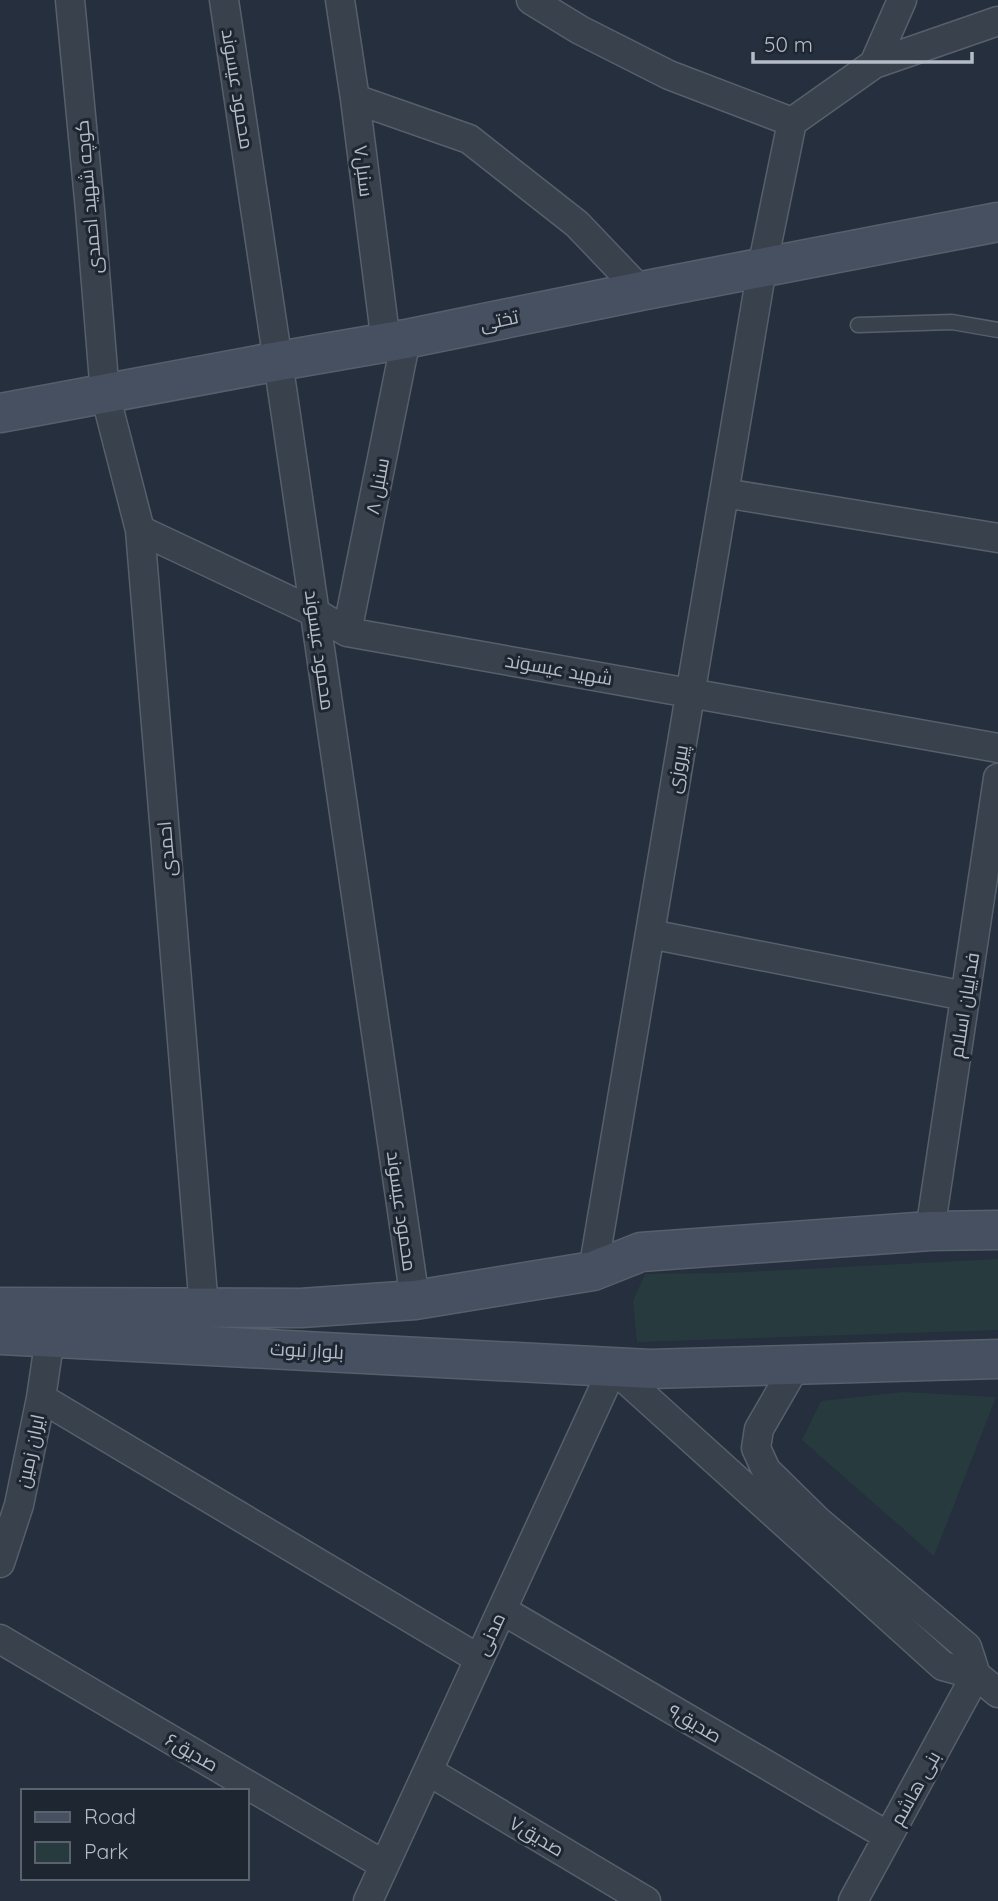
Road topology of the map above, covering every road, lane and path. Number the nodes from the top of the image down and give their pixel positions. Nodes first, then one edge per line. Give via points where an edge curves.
1 (70, 0) edge
2 (224, 0) edge
3 (340, 0) edge
4 (531, 0) edge
5 (902, 0) edge
6 (998, 21) edge
7 (874, 64) junction
8 (355, 99) junction
9 (792, 122) junction
10 (998, 222) edge
11 (762, 268) junction
12 (641, 291) junction
13 (858, 325) dead end
14 (998, 330) edge
15 (396, 341) junction
16 (279, 361) junction
17 (105, 394) junction
18 (0, 413) edge
19 (724, 493) junction
20 (140, 530) junction
21 (998, 538) edge
22 (314, 612) junction
23 (347, 632) junction
24 (690, 692) junction
25 (998, 748) edge
26 (998, 778) edge
27 (650, 934) junction
28 (965, 996) junction
29 (998, 1230) edge
30 (930, 1231) junction
31 (593, 1271) junction
32 (415, 1300) junction
33 (0, 1307) edge
34 (204, 1308) junction
35 (0, 1335) edge
36 (50, 1337) junction
37 (998, 1359) edge
38 (796, 1365) junction
39 (613, 1368) junction
40 (41, 1398) junction
41 (0, 1563) edge
42 (502, 1610) junction
43 (0, 1639) edge
44 (479, 1659) junction
45 (976, 1675) junction
46 (998, 1693) edge
47 (428, 1771) junction
48 (888, 1836) junction
49 (384, 1865) junction
50 (368, 1901) edge
51 (646, 1901) edge
52 (853, 1901) edge

1 - 17 street, کوچه شهید احمدی
2 - 16 street, محمود عیسوند
3 - 8 street, سنبل۷
4 - 9 street via 669,75
5 - 7 street
6 - 7 street
7 - 9 street
8 - 12 street via 469,139 577,224
8 - 15 street, سنبل۷
9 - 11 street, پیروزی
10 - 11 street, تختی
11 - 12 street, تختی
11 - 19 street, پیروزی
12 - 15 street, تختی
13 - 14 lane via 952,322
15 - 16 street, تختی
15 - 23 street, سنبل ۸
16 - 17 street, تختی
16 - 22 street, محمود عیسوند
17 - 18 street, تختی
17 - 20 street, احمدی
19 - 21 street
19 - 24 street, پیروزی
20 - 22 street, شهید عیسوند
20 - 34 street, احمدی
22 - 23 street, شهید عیسوند
22 - 32 street, محمود عیسوند
23 - 24 street, شهید عیسوند
24 - 25 street, شهید عیسوند
24 - 27 street, پیروزی
26 - 28 street, فداییان اسلام
27 - 28 street
27 - 31 street, پیروزی
28 - 30 street, فداییان اسلام
29 - 30 street, بلوار نبوت
30 - 31 street, بلوار نبوت via 640,1252
31 - 32 street, بلوار نبوت
32 - 34 street, بلوار نبوت via 301,1308
33 - 34 street, بلوار نبوت
35 - 36 street, بلوار نبوت
36 - 39 street, بلوار نبوت
36 - 40 street, ایران زمین
37 - 38 street, بلوار نبوت
38 - 39 street, بلوار نبوت
38 - 45 street via 759,1429 756,1448 766,1470 818,1521 967,1647
39 - 42 street, مدنی
39 - 45 street via 943,1666
40 - 41 street, ایران زمین via 19,1505
40 - 44 street
42 - 44 street, مدنی
42 - 48 street, صدیق۹
43 - 49 street, صدیق۶
44 - 47 street, مدنی
45 - 46 street
45 - 48 street, بنی هاشم
47 - 49 street, مدنی
47 - 51 street, صدیق۷
48 - 52 street, بنی هاشم
49 - 50 street, مدنی

